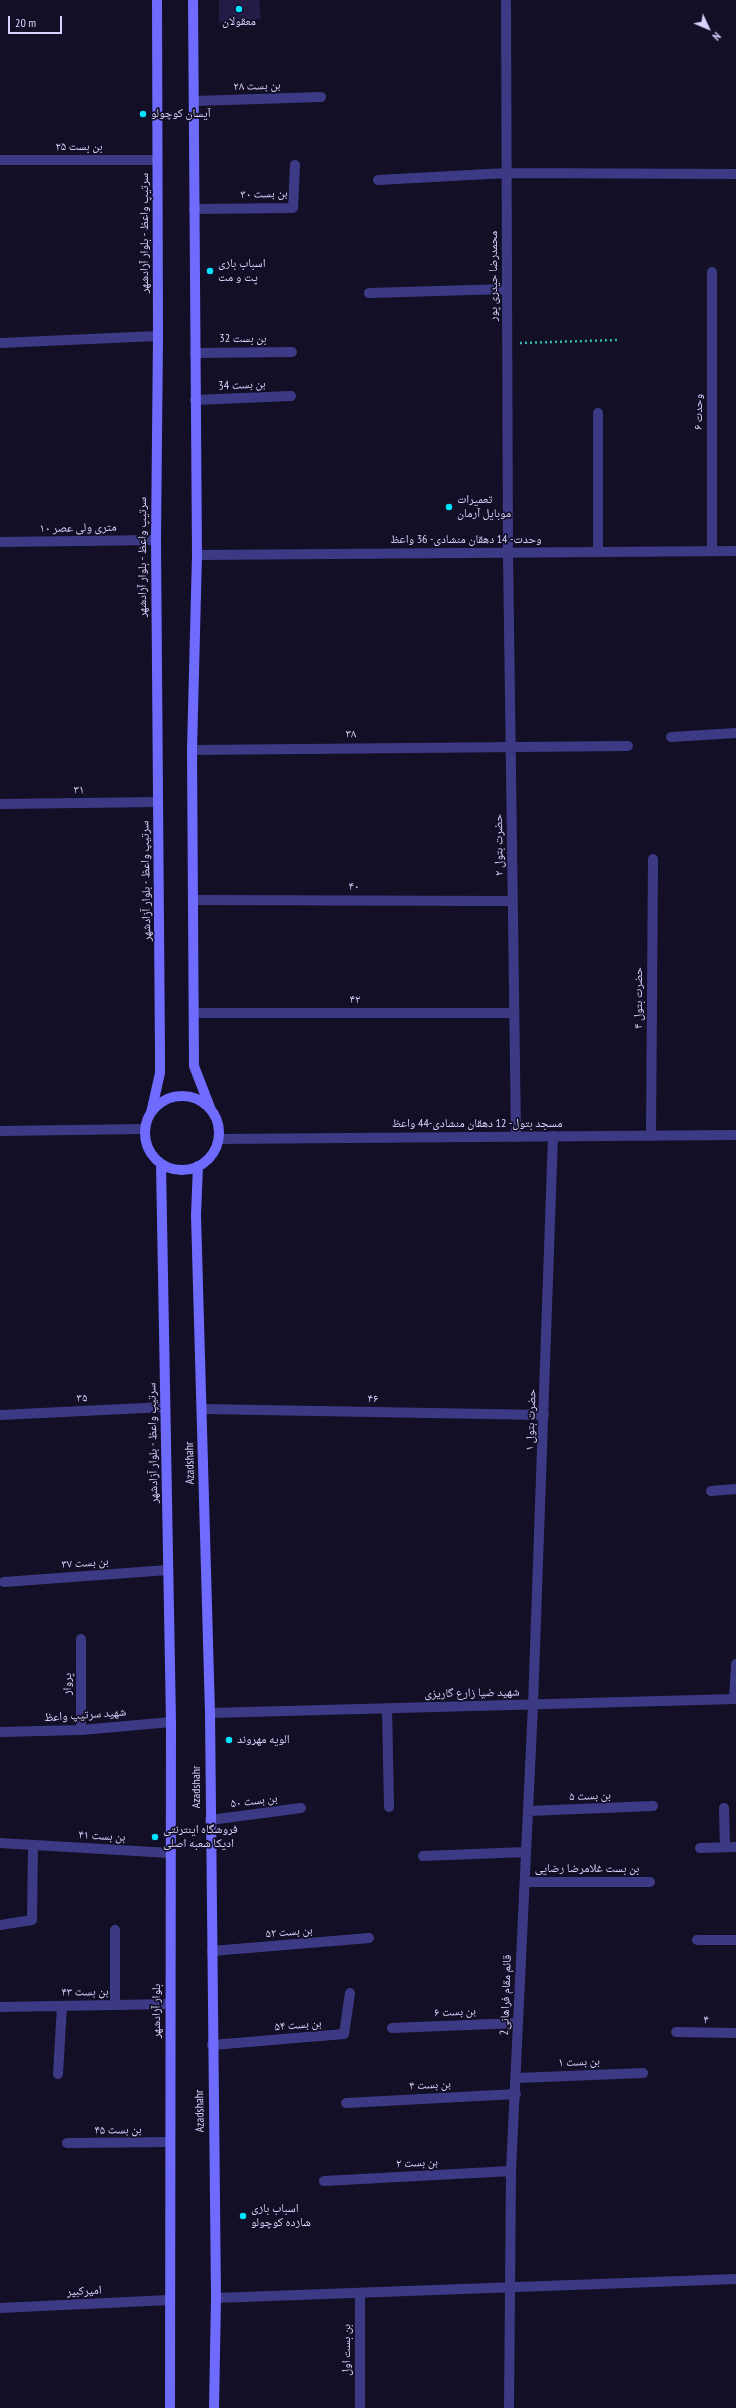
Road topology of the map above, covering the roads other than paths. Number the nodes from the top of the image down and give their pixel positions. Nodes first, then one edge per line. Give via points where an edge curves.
1 (157, 0) edge
2 (193, 0) edge
3 (506, 0) edge
4 (321, 97) dead end
5 (194, 101) junction
6 (0, 160) edge
7 (157, 160) junction
8 (295, 165) dead end
9 (507, 173) junction
10 (736, 174) edge
11 (378, 180) dead end
12 (194, 209) junction
13 (712, 272) dead end
14 (507, 289) junction
15 (369, 293) dead end
16 (158, 336) junction
17 (0, 343) edge
18 (292, 352) dead end
19 (195, 353) junction
20 (291, 396) dead end
21 (195, 400) junction
22 (598, 413) dead end
23 (156, 540) junction
24 (0, 542) edge
25 (712, 551) junction
26 (736, 551) edge
27 (598, 552) junction
28 (508, 553) junction
29 (197, 555) junction
30 (736, 733) edge
31 (671, 737) dead end
32 (511, 745) junction
33 (628, 746) dead end
34 (192, 750) junction
35 (158, 802) junction
36 (0, 804) edge
37 (653, 860) dead end
38 (194, 900) junction
39 (512, 901) junction
40 (195, 1013) junction
41 (514, 1013) junction
42 (211, 1110) junction
43 (151, 1114) junction
44 (145, 1129) junction
45 (0, 1131) edge
46 (736, 1135) edge
47 (553, 1136) junction
48 (651, 1136) junction
49 (516, 1137) junction
50 (219, 1139) junction
51 (160, 1164) junction
52 (198, 1166) junction
53 (165, 1407) junction
54 (202, 1409) junction
55 (544, 1415) junction
56 (0, 1416) edge
57 (736, 1489) edge
58 (711, 1491) dead end
59 (168, 1570) junction
60 (4, 1582) dead end
61 (81, 1639) dead end
62 (736, 1664) edge
63 (735, 1699) edge
64 (533, 1705) junction
65 (387, 1708) junction
66 (210, 1713) junction
67 (171, 1722) junction
68 (81, 1730) junction
69 (0, 1732) edge
70 (653, 1806) dead end
71 (389, 1807) dead end
72 (301, 1808) dead end
73 (724, 1808) dead end
74 (528, 1811) junction
75 (210, 1820) junction
76 (0, 1843) edge
77 (33, 1845) junction
78 (725, 1847) junction
79 (736, 1847) edge
80 (700, 1848) dead end
81 (526, 1852) junction
82 (170, 1853) junction
83 (423, 1856) dead end
84 (525, 1882) junction
85 (650, 1882) dead end
86 (0, 1925) edge
87 (115, 1930) dead end
88 (369, 1938) dead end
89 (697, 1940) dead end
90 (736, 1940) edge
91 (212, 1951) junction
92 (350, 1993) dead end
93 (170, 2004) junction
94 (115, 2005) junction
95 (62, 2006) junction
96 (0, 2007) edge
97 (518, 2023) junction
98 (392, 2028) dead end
99 (676, 2032) dead end
100 (736, 2034) edge
101 (212, 2045) junction
102 (643, 2073) dead end
103 (58, 2074) dead end
104 (517, 2078) junction
105 (516, 2094) junction
106 (346, 2103) dead end
107 (169, 2142) junction
108 (67, 2143) dead end
109 (511, 2171) junction
110 (324, 2181) dead end
111 (736, 2279) edge
112 (509, 2287) junction
113 (360, 2293) junction
114 (216, 2298) junction
115 (169, 2300) junction
116 (0, 2308) edge
117 (170, 2408) edge
118 (214, 2408) edge
119 (360, 2408) edge
120 (509, 2408) edge

1 - 7 main road, سرتیپ واعظ - بلوار آزادشهر
2 - 5 main road
3 - 9 street, محمدرضا حیدری پور
4 - 5 street, بن بست ۲۸
5 - 12 main road
6 - 7 street, بن بست ۲۵
7 - 16 main road, سرتیپ واعظ - بلوار آزادشهر
8 - 12 street, بن بست ۳۰ via 293,208
9 - 10 street
9 - 11 street
9 - 14 street, محمدرضا حیدری پور
12 - 19 main road
13 - 25 street, وحدت ۶
14 - 15 street
14 - 28 street, محمدرضا حیدری پور
16 - 17 street
16 - 23 main road, سرتیپ واعظ - بلوار آزادشهر
18 - 19 street, بن بست 32
19 - 21 main road
20 - 21 street, بن بست 34
21 - 29 main road
22 - 27 street
23 - 24 street, ۱۰ متری ولی عصر
23 - 35 main road, سرتیپ واعظ - بلوار آزادشهر
25 - 26 street, وحدت- 14 دهقان منشادی- 36 واعظ
25 - 27 street, وحدت- 14 دهقان منشادی- 36 واعظ
27 - 28 street, وحدت- 14 دهقان منشادی- 36 واعظ
28 - 29 street, وحدت- 14 دهقان منشادی- 36 واعظ
28 - 32 street, حضرت بتول ۲
29 - 34 main road
30 - 31 street
32 - 33 street, ۳۸
32 - 34 street, ۳۸
32 - 39 street, حضرت بتول ۲
34 - 38 main road
35 - 36 street, ۳۱
35 - 43 main road, سرتیپ واعظ - بلوار آزادشهر via 160,1074
37 - 48 street, حضرت بتول ۴
38 - 39 street, ۴۰
38 - 40 main road
39 - 41 street, حضرت بتول ۲
40 - 41 street, ۴۲
40 - 42 main road via 194,1066
41 - 49 street, حضرت بتول ۲
42 - 43 main road via 202,1102 180,1096 158,1105
42 - 50 main road via 218,1127
43 - 44 main road
44 - 45 street
44 - 51 main road via 148,1148
46 - 48 street, مسجد بتول- 12 دهقان منشادی-44 واعظ
47 - 48 street, مسجد بتول- 12 دهقان منشادی-44 واعظ
47 - 49 street, مسجد بتول- 12 دهقان منشادی-44 واعظ
47 - 55 street, حضرت بتول ۱
49 - 50 street, مسجد بتول- 12 دهقان منشادی-44 واعظ
50 - 52 main road via 212,1155
51 - 52 main road via 179,1170
51 - 53 main road, سرتیپ واعظ - بلوار آزادشهر
52 - 54 main road, Azadshahr via 196,1215
53 - 56 street, ۳۵
53 - 59 main road, سرتیپ واعظ - بلوار آزادشهر
54 - 55 street, ۴۶
54 - 66 main road, Azadshahr
55 - 64 street, حضرت بتول ۱
57 - 58 street
59 - 60 street, بن بست ۳۷
59 - 67 main road, سرتیپ واعظ - بلوار آزادشهر
61 - 68 street, پرواز
62 - 63 street
63 - 64 street, شهید ضیا زارع گاریزی
64 - 65 street, شهید ضیا زارع گاریزی
64 - 74 street, 2قائم مقام فراهانی
65 - 66 street, شهید ضیا زارع گاریزی
65 - 71 street
66 - 75 main road, Azadshahr
67 - 68 street, شهید سرتیپ واعظ
67 - 82 main road, بلوار آزادشهر
68 - 69 street, شهید سرتیپ واعظ
70 - 74 street, بن بست ۵
72 - 75 street, بن بست ۵۰
73 - 78 street
74 - 81 street, 2قائم مقام فراهانی
75 - 91 main road, Azadshahr
76 - 77 street, بن بست ۴۱
77 - 82 street, بن بست ۴۱
77 - 86 street via 32,1920
78 - 79 street
78 - 80 street
81 - 83 street
81 - 84 street, 2قائم مقام فراهانی
82 - 93 main road, بلوار آزادشهر
84 - 85 street, بن بست غلامرضا رضایی
84 - 97 street, 2قائم مقام فراهانی
87 - 94 street
88 - 91 street, بن بست ۵۲
89 - 90 street
91 - 101 main road, Azadshahr
92 - 101 street, بن بست ۵۴ via 344,2034
93 - 94 street, بن بست ۴۳
93 - 107 main road, بلوار آزادشهر
94 - 95 street, بن بست ۴۳
95 - 96 street, بن بست ۴۳
95 - 103 street
97 - 98 street, بن بست ۶
97 - 104 street, 2قائم مقام فراهانی
99 - 100 street, ۴
101 - 114 main road, Azadshahr
102 - 104 street, بن بست ۱
104 - 105 street, 2قائم مقام فراهانی
105 - 106 street, بن بست ۴
105 - 109 street, 2قائم مقام فراهانی
107 - 108 street, بن بست ۴۵
107 - 115 main road, بلوار آزادشهر
109 - 110 street, بن بست ۲
109 - 112 street, 2قائم مقام فراهانی
111 - 112 street
112 - 113 street
112 - 120 street, 2قائم مقام فراهانی
113 - 114 street
113 - 119 street, بن بست اول
114 - 118 main road, Azadshahr
115 - 116 street, امیرکبیر
115 - 117 main road

